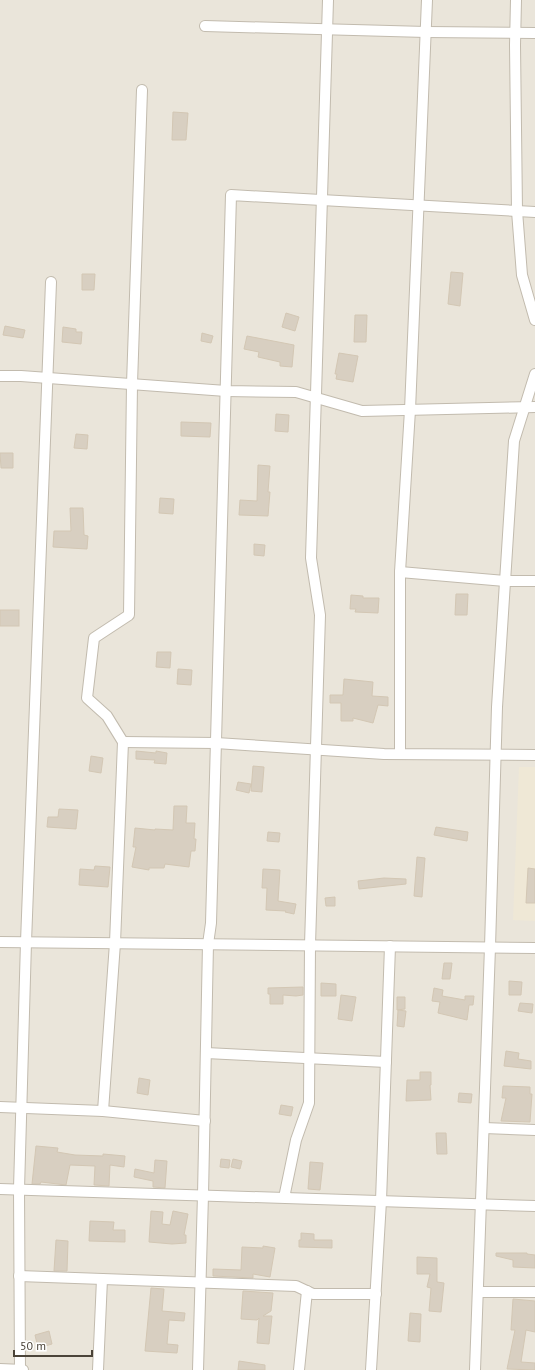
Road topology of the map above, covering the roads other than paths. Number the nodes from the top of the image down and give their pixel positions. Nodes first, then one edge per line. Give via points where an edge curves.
1 (328, 0) edge
2 (427, 0) edge
3 (516, 0) edge
4 (205, 26) dead end
5 (328, 30) junction
6 (426, 32) junction
7 (535, 33) edge
8 (515, 34) junction
9 (142, 90) dead end
10 (323, 200) junction
11 (419, 206) junction
12 (517, 211) junction
13 (535, 212) edge
14 (51, 282) dead end
15 (535, 320) edge
16 (535, 374) edge
17 (0, 376) edge
18 (48, 378) junction
19 (132, 384) junction
20 (226, 391) junction
21 (317, 398) junction
22 (535, 407) edge
23 (524, 408) junction
24 (410, 410) junction
25 (400, 572) junction
26 (505, 581) junction
27 (535, 581) edge
28 (123, 742) junction
29 (216, 742) junction
30 (316, 750) junction
31 (400, 754) junction
32 (495, 754) junction
33 (535, 755) edge
34 (0, 942) edge
35 (26, 942) junction
36 (116, 943) junction
37 (208, 944) junction
38 (310, 945) junction
39 (390, 946) junction
40 (490, 947) junction
41 (535, 948) edge
42 (206, 1053) junction
43 (309, 1059) junction
44 (386, 1062) junction
45 (0, 1107) edge
46 (22, 1109) junction
47 (103, 1111) junction
48 (205, 1121) junction
49 (484, 1128) junction
50 (535, 1130) edge
51 (0, 1188) edge
52 (19, 1189) junction
53 (203, 1195) junction
54 (287, 1198) junction
55 (381, 1201) junction
56 (481, 1204) junction
57 (535, 1206) edge
58 (19, 1276) junction
59 (102, 1279) junction
60 (201, 1283) junction
61 (306, 1291) junction
62 (478, 1292) junction
63 (535, 1292) edge
64 (376, 1294) junction
65 (0, 1369) edge
66 (21, 1370) edge
67 (98, 1370) edge
68 (198, 1370) edge
69 (299, 1370) edge
70 (371, 1370) edge
71 (475, 1370) edge

1 - 5 street
2 - 6 street
3 - 8 street
4 - 5 street
5 - 6 street
5 - 10 street
6 - 8 street
6 - 11 street
7 - 8 street
8 - 12 street
9 - 19 street
10 - 11 street
10 - 20 street via 231,195
10 - 21 street
11 - 12 street
11 - 24 street
12 - 13 street
12 - 15 street via 522,275
14 - 18 street
16 - 23 street
17 - 18 street
18 - 19 street
18 - 35 street
19 - 20 street
19 - 28 street via 129,615 94,638 87,698 107,716
20 - 21 street via 296,392
20 - 29 street
21 - 24 street via 362,411
21 - 30 street via 311,558 320,615
22 - 23 street
23 - 24 street
23 - 26 street via 514,441
24 - 25 street
25 - 26 street
25 - 31 street
26 - 27 street
26 - 32 street
28 - 29 street
28 - 36 street
29 - 30 street
29 - 37 street via 211,922
30 - 31 street
30 - 38 street
31 - 32 street
32 - 33 street
32 - 40 street
34 - 35 street
35 - 36 street
35 - 46 street
36 - 37 street
36 - 47 street
37 - 38 street
37 - 42 street
38 - 39 street
38 - 43 street
39 - 40 street
39 - 44 street
40 - 41 street
40 - 49 street
42 - 43 street
42 - 48 street
43 - 44 street
43 - 54 street via 309,1103 296,1140 285,1193
44 - 55 street
45 - 46 street
46 - 47 street
46 - 52 street
47 - 48 street
48 - 53 street
49 - 50 street
49 - 56 street
51 - 52 street
52 - 53 street
52 - 58 street
53 - 54 street
53 - 60 street
54 - 55 street
55 - 56 street
55 - 64 street
56 - 57 street
56 - 62 street
58 - 59 street
58 - 66 street
59 - 60 street
59 - 67 street
60 - 61 street via 296,1286
60 - 68 street
61 - 64 street via 313,1294
61 - 69 street
62 - 63 street
62 - 71 street
64 - 70 street
65 - 66 street

